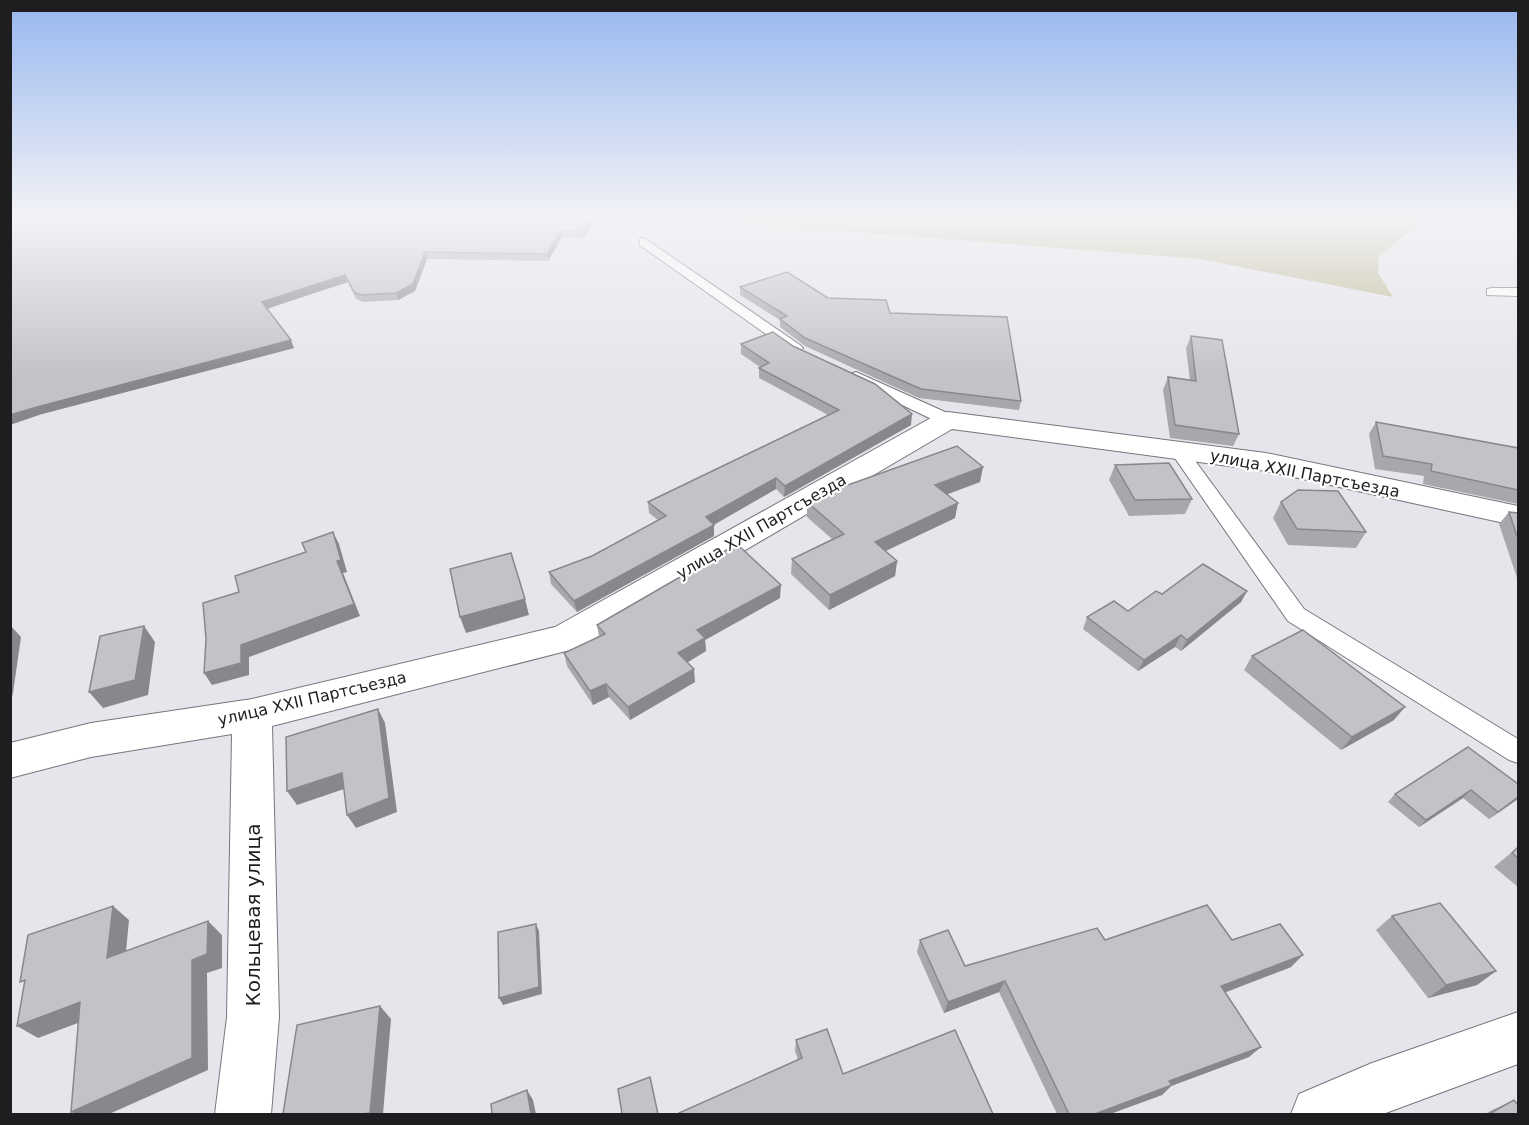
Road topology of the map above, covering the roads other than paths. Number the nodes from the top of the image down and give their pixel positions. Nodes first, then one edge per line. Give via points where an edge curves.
1 (686, 270) edge
2 (1492, 292) dead end
3 (1518, 292) edge
4 (810, 356) edge
5 (842, 371) edge
6 (948, 420) junction
7 (1179, 451) junction
8 (1518, 516) edge
9 (252, 715) junction
10 (1518, 752) edge
11 (10, 761) edge
12 (1518, 1038) edge
13 (1379, 1103) edge
14 (243, 1114) edge
15 (1319, 1114) edge

1 - 4 lane
2 - 3 lane
5 - 6 lane
6 - 7 street, улица XXII Партсъезда
6 - 9 street, улица XXII Партсъезда via 565,638
7 - 8 street, улица XXII Партсъезда via 1266,462
7 - 10 lane via 1296,615
9 - 11 street, улица XXII Партсъезда via 91,740
9 - 14 street, Кольцевая улица via 253,1017
12 - 13 street
13 - 15 street

